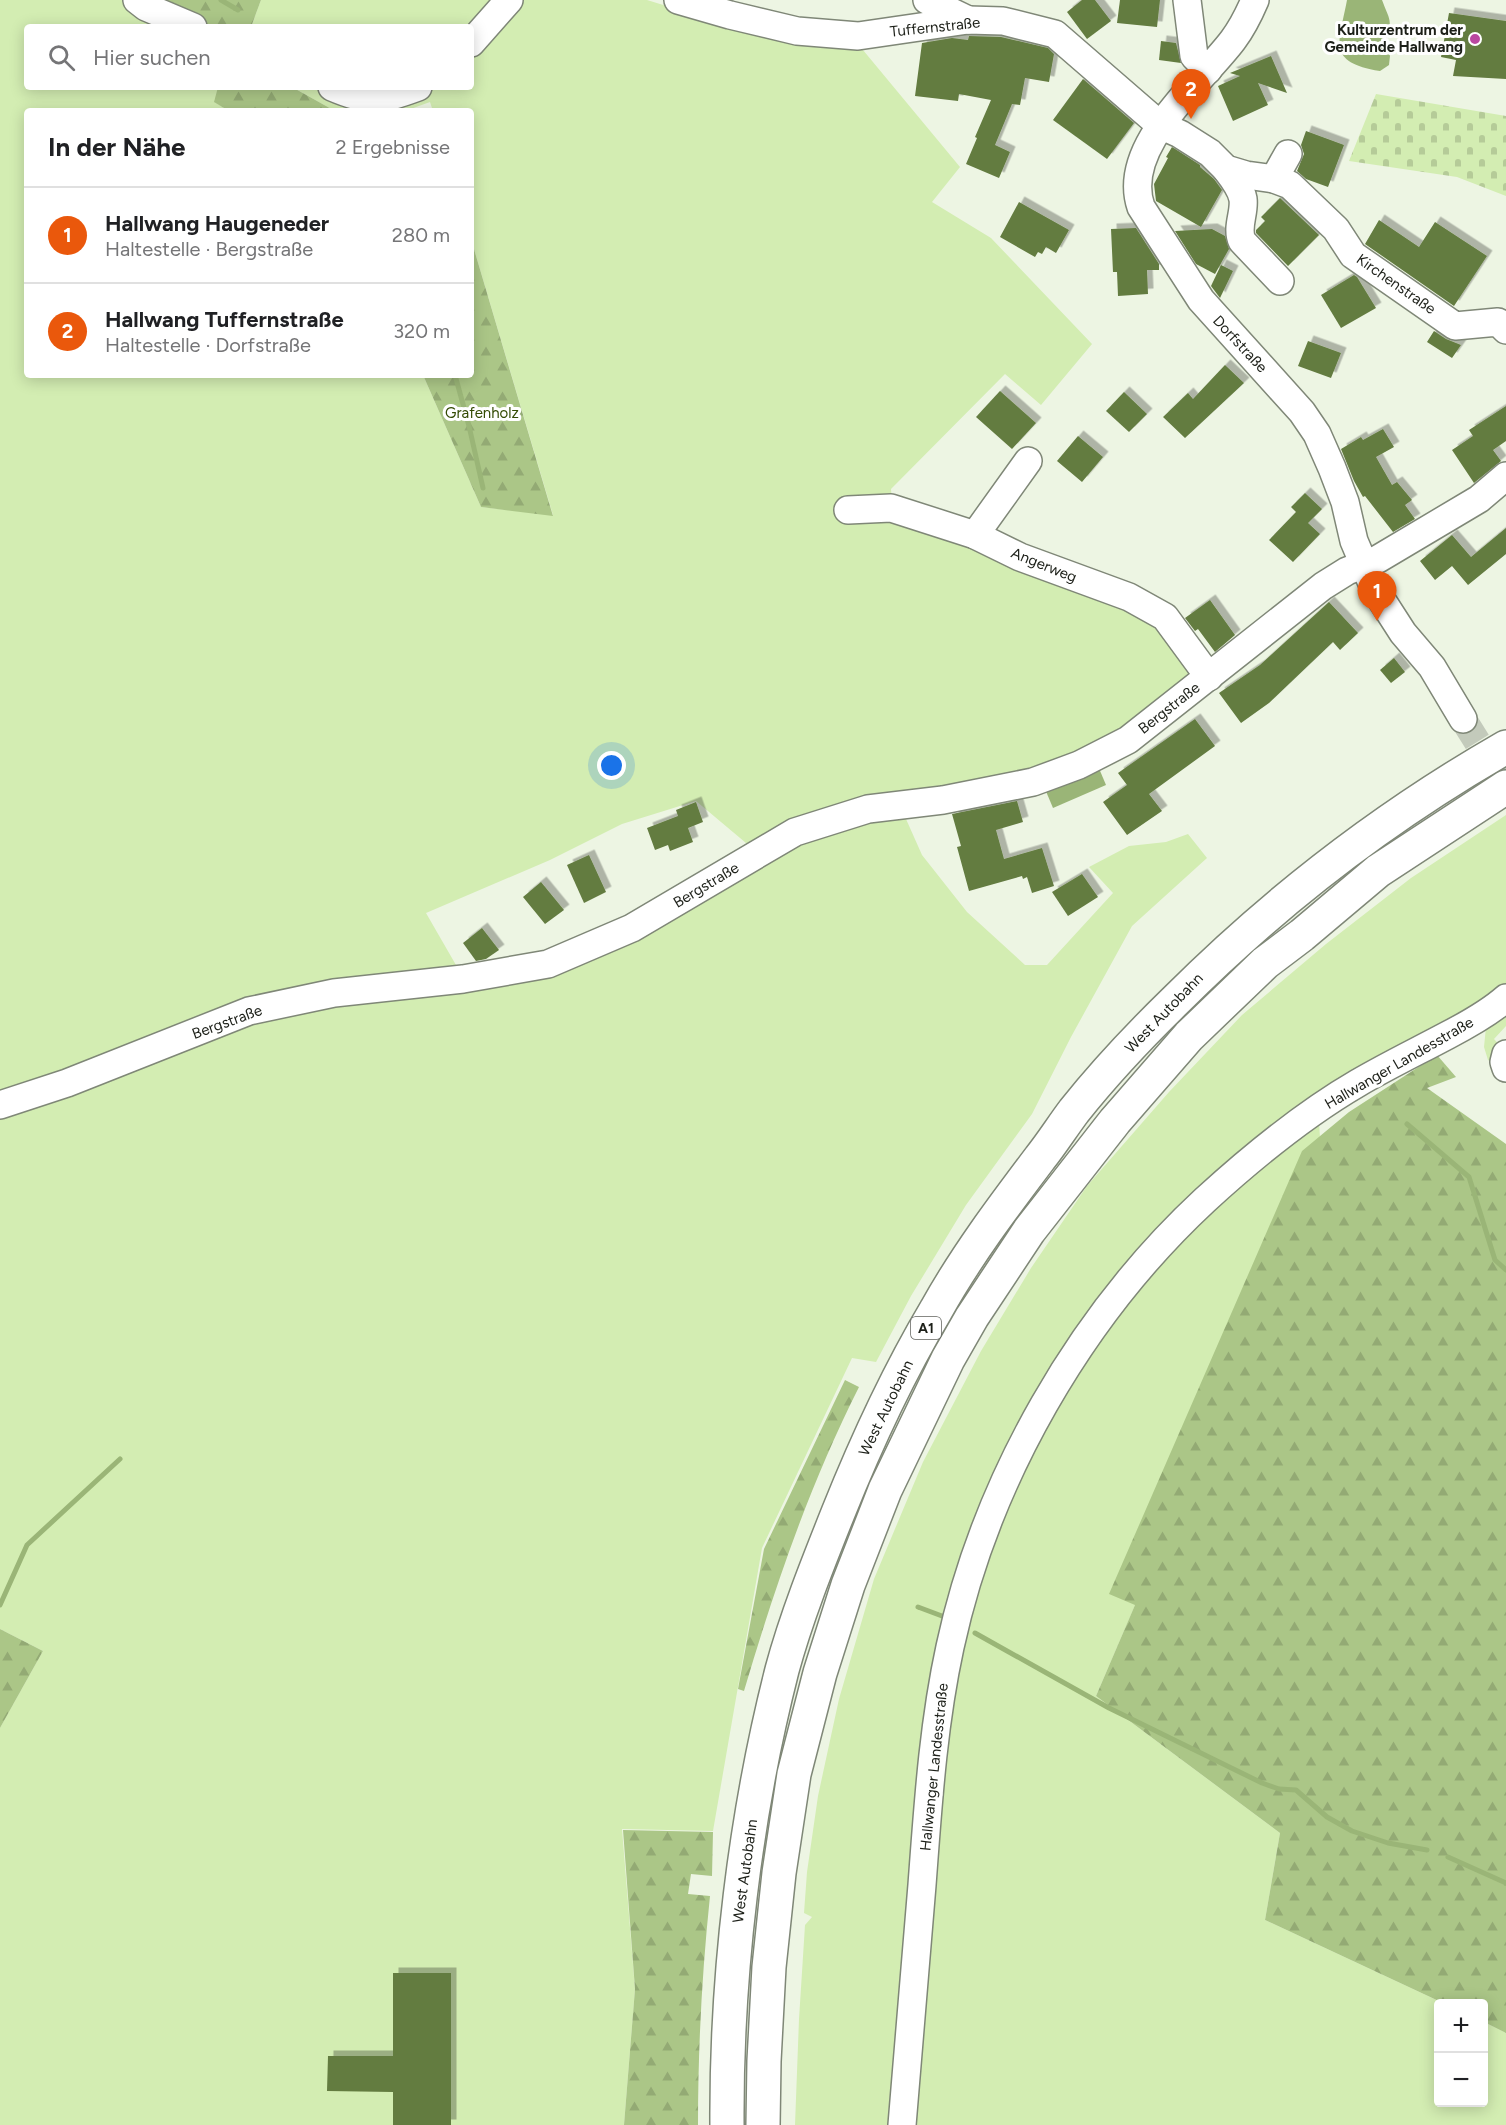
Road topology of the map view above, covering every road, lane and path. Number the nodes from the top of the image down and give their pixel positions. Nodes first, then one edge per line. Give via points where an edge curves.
1 (137, 0) edge
2 (509, 0) edge
3 (678, 0) edge
4 (927, 0) edge
5 (1187, 0) edge
6 (1255, 0) edge
7 (968, 20) junction
8 (186, 24) edge
9 (474, 40) edge
10 (1208, 70) junction
11 (339, 90) edge
12 (410, 90) edge
13 (1160, 125) junction
14 (1288, 154) dead end
15 (1226, 169) junction
16 (1274, 179) junction
17 (1280, 281) dead end
18 (1506, 330) edge
19 (1028, 461) dead end
20 (1506, 476) edge
21 (848, 510) dead end
22 (975, 535) junction
23 (1364, 564) junction
24 (1209, 677) junction
25 (1463, 719) tunnel mouth
26 (1506, 747) edge
27 (1506, 787) edge
28 (1506, 998) edge
29 (1506, 1054) edge
30 (1506, 1068) edge
31 (0, 1105) edge
32 (727, 2125) edge
33 (763, 2125) edge
34 (902, 2125) edge

1 - 8 street
2 - 9 street
3 - 7 street, Tuffernstraße via 797,31 858,36
4 - 7 street
5 - 10 street via 1194,56
6 - 10 street, Dorfstraße via 1244,24
7 - 13 street, Tuffernstraße via 1003,21 1054,34
10 - 13 street, Dorfstraße
11 - 12 street via 372,99 390,98
13 - 15 street via 1210,153
13 - 23 street, Dorfstraße via 1139,169 1136,195 1141,207 1201,300 1302,412 1317,434 1345,502
14 - 16 street
15 - 16 street
15 - 17 street via 1243,199 1239,235
16 - 18 street, Kirchenstraße via 1290,185 1336,229 1353,255 1455,326 1498,322
19 - 22 street
20 - 23 street via 1479,499
21 - 22 street, Angerweg via 891,508
22 - 24 street, Angerweg via 1020,557 1129,597 1165,617
23 - 24 street, Bergstraße via 1323,586
23 - 25 street, Dorfstraße via 1389,614 1432,667
24 - 31 street, Bergstraße via 1128,740 1078,765 1033,782 943,800 868,809 795,832 632,928 548,964 463,979 334,993 249,1011 67,1083
26 - 32 highway, West Autobahn / A1 via 1357,842 1212,964 1076,1108 996,1216 935,1310 850,1484 783,1668 751,1819 738,1918
27 - 33 highway, A1 via 1378,871 1265,963 1189,1036 1035,1222 953,1351 890,1480 848,1585 794,1774 769,1967
28 - 34 street, Hallwanger Landesstraße via 1472,1022 1356,1083 1302,1120 1205,1200 1158,1247 1111,1304 1035,1420 979,1550 943,1683 931,1771
29 - 30 street

